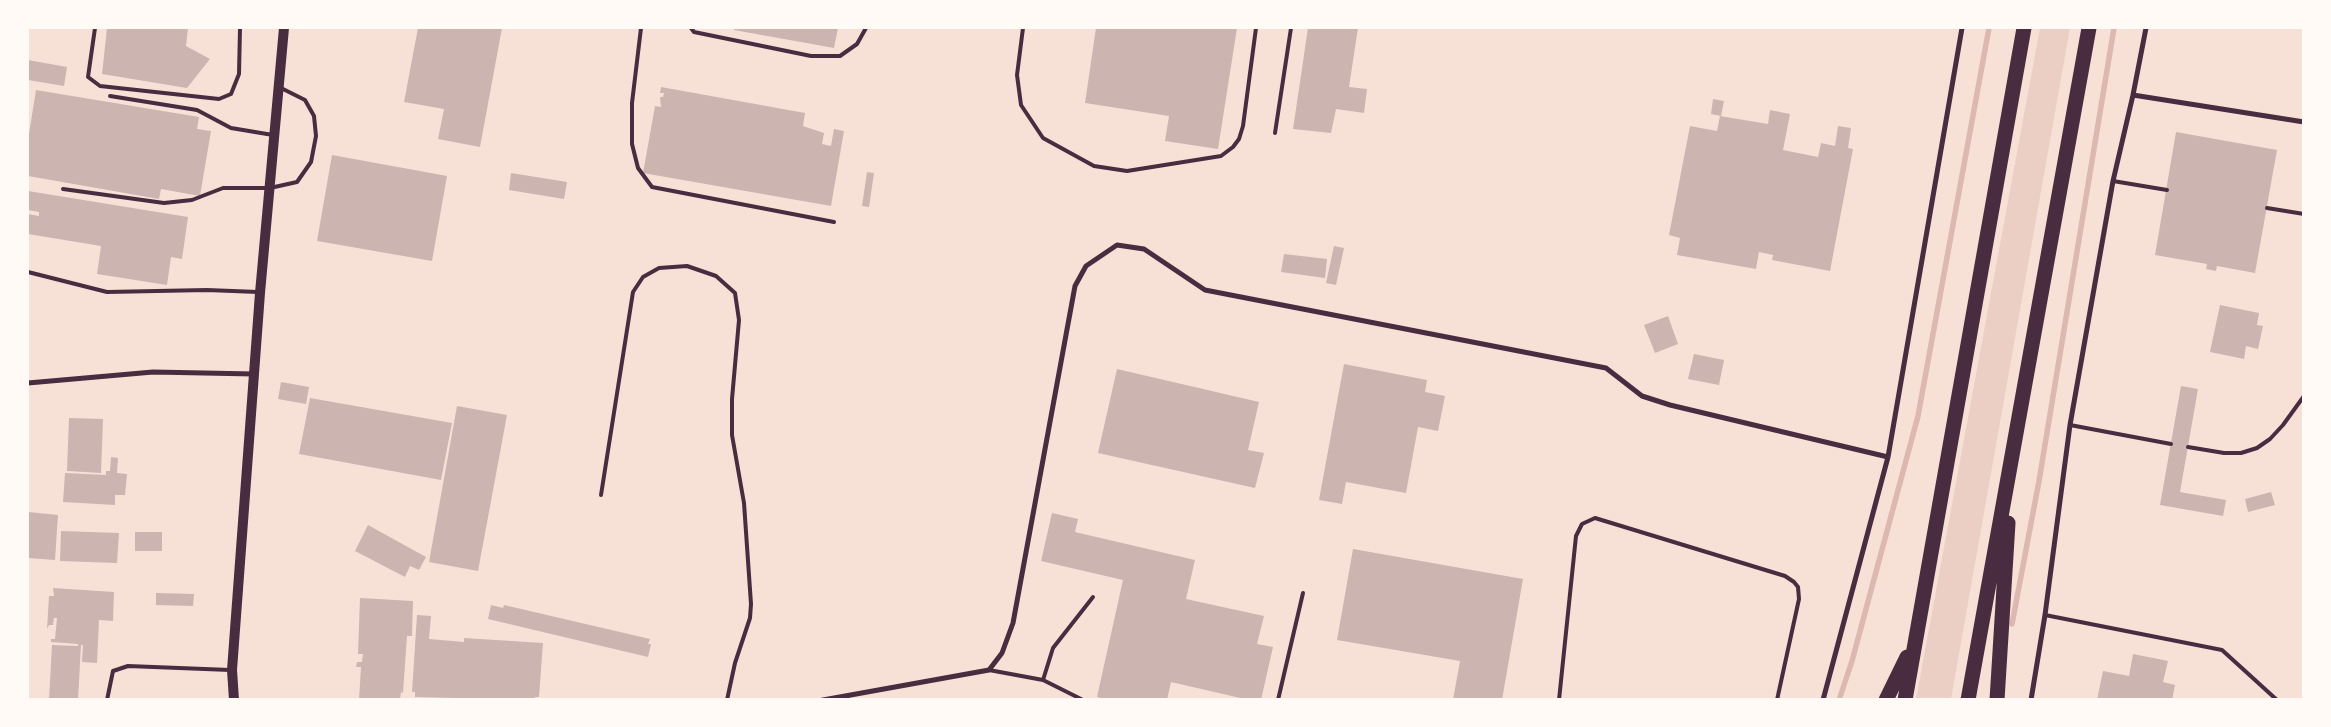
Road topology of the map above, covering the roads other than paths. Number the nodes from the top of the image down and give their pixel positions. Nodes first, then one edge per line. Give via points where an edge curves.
1 (95, 28) edge
2 (240, 28) edge
3 (284, 28) edge
4 (641, 28) edge
5 (691, 28) edge
6 (866, 28) edge
7 (1023, 28) edge
8 (1256, 28) edge
9 (1291, 28) edge
10 (1962, 28) edge
11 (2024, 28) edge
12 (2089, 28) edge
13 (2146, 28) edge
14 (279, 87) junction
15 (2134, 95) junction
16 (110, 96) dead end
17 (2304, 122) edge
18 (1275, 133) dead end
19 (275, 135) junction
20 (2113, 181) junction
21 (270, 188) junction
22 (63, 189) dead end
23 (2166, 190) dead end
24 (2267, 208) dead end
25 (2304, 214) edge
26 (834, 222) dead end
27 (28, 272) edge
28 (260, 292) junction
29 (255, 374) junction
30 (28, 383) edge
31 (2304, 396) edge
32 (2070, 426) junction
33 (2171, 444) dead end
34 (2188, 447) dead end
35 (2012, 451) junction
36 (1888, 457) junction
37 (601, 495) dead end
38 (1303, 593) dead end
39 (1093, 598) dead end
40 (2045, 615) junction
41 (1915, 640) junction
42 (232, 670) junction
43 (989, 670) junction
44 (1043, 680) junction
45 (107, 700) edge
46 (232, 700) edge
47 (726, 700) edge
48 (823, 700) edge
49 (1083, 700) edge
50 (1278, 700) edge
51 (1559, 700) edge
52 (1777, 700) edge
53 (1823, 700) edge
54 (1886, 700) edge
55 (1905, 700) edge
56 (1968, 700) edge
57 (1997, 700) edge
58 (2031, 700) edge
59 (2277, 700) edge

1 - 2 lane via 88,77 100,86 219,99 231,94 240,74
3 - 14 main road
4 - 26 lane via 632,103 632,144 638,168 652,188
5 - 6 lane via 694,32 801,54 840,56 857,44
7 - 8 lane via 1017,75 1021,105 1044,138 1094,166 1127,171 1221,156 1233,147 1243,126
9 - 18 lane
10 - 36 street
11 - 41 highway
12 - 35 highway
13 - 15 street
14 - 19 main road
14 - 21 lane via 305,100 314,116 316,136 311,162 297,182
15 - 17 street
15 - 20 street
16 - 19 lane via 197,110 231,128
19 - 21 main road
20 - 23 lane
20 - 32 street
21 - 22 lane via 223,188 192,200 164,203
21 - 28 main road
24 - 25 lane
27 - 28 lane via 106,292
28 - 29 main road
29 - 30 street via 153,372
29 - 42 main road
31 - 34 lane via 2283,425 2256,448 2241,453 2224,453
32 - 33 lane
32 - 40 street
35 - 56 highway
35 - 57 highway
36 - 43 street via 1670,405 1642,396 1606,368 1205,290 1144,249 1117,245 1086,266 1075,286 1012,623 1002,653
36 - 53 street
37 - 47 lane via 634,292 643,277 659,268 687,266 716,276 735,293 740,320 732,435 744,503 751,604 750,618
38 - 50 lane
39 - 44 lane via 1053,648
40 - 58 street
40 - 59 lane via 2222,650
41 - 54 highway
41 - 55 highway
42 - 45 lane via 128,666 113,670
42 - 46 main road
43 - 44 lane
43 - 48 street
44 - 49 lane
51 - 52 lane via 1576,536 1582,524 1595,518 1785,576 1794,582 1799,599

